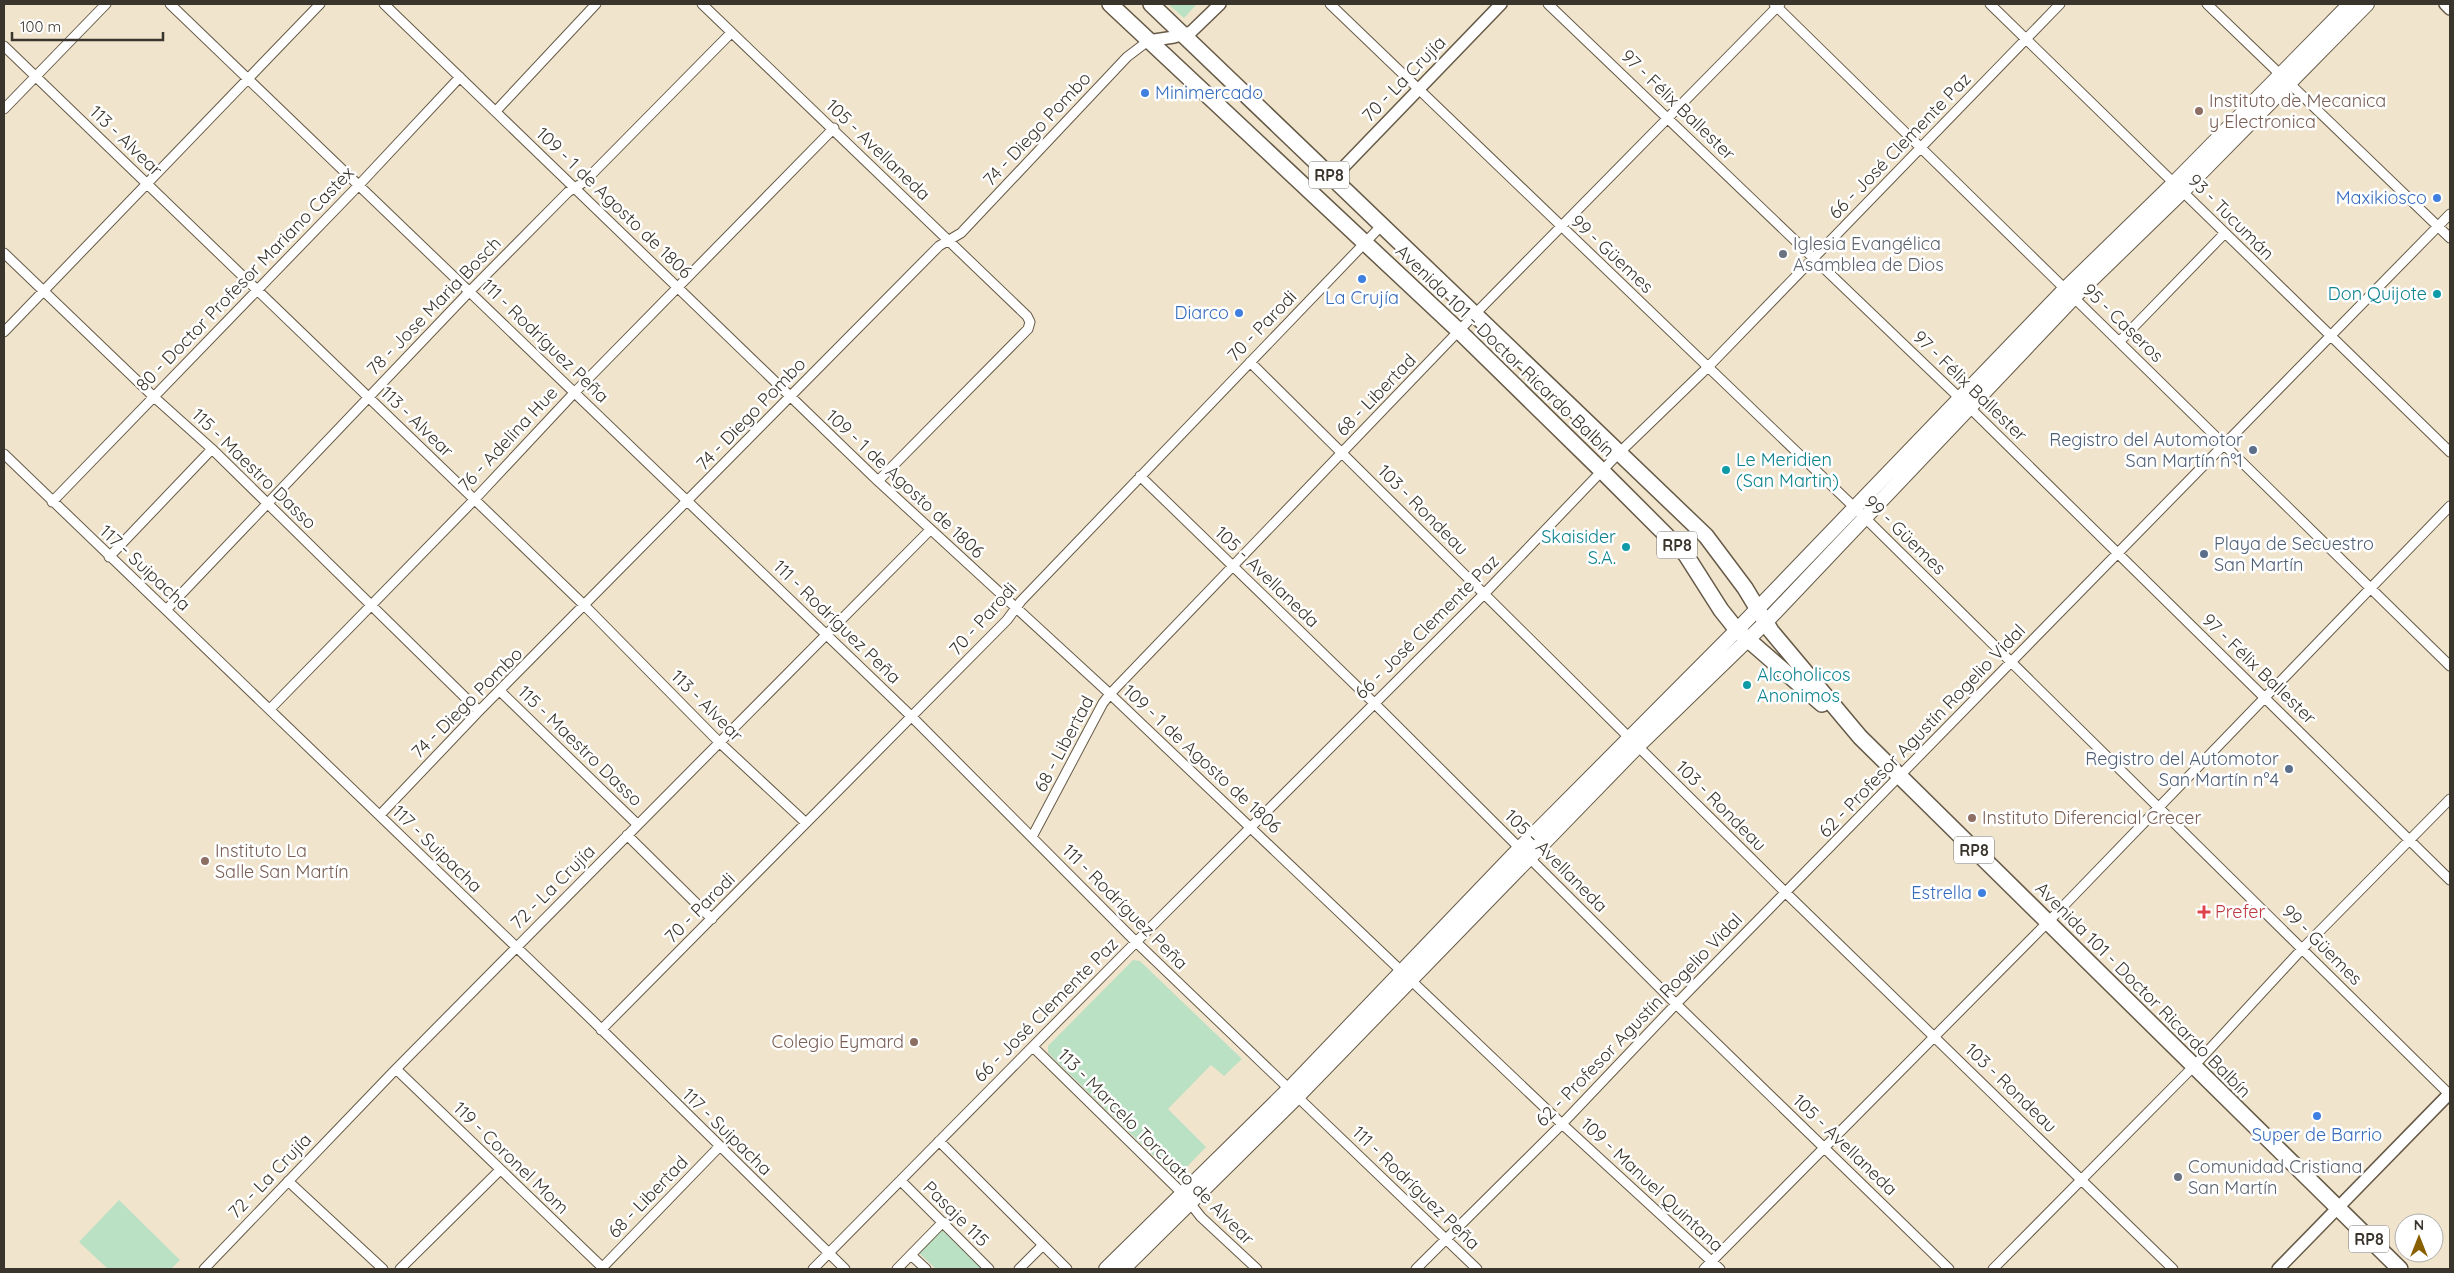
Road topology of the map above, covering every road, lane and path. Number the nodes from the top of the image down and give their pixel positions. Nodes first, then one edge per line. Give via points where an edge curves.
1 (106, 4) edge
2 (170, 4) edge
3 (320, 4) edge
4 (384, 4) edge
5 (596, 4) edge
6 (702, 4) edge
7 (1110, 4) edge
8 (1151, 4) edge
9 (1220, 4) edge
10 (1330, 4) edge
11 (1501, 4) edge
12 (1548, 4) edge
13 (1990, 4) edge
14 (2060, 4) edge
15 (2207, 4) edge
16 (2350, 4) edge
17 (2367, 4) edge
18 (2445, 4) edge
19 (1777, 5) edge
20 (2450, 9) edge
21 (732, 32) junction
22 (1184, 35) junction
23 (2027, 39) junction
24 (1148, 41) junction
25 (4, 46) edge
26 (35, 77) junction
27 (460, 78) junction
28 (2286, 78) junction
29 (246, 79) junction
30 (1418, 89) junction
31 (4, 109) edge
32 (496, 111) junction
33 (1667, 117) junction
34 (834, 128) junction
35 (1919, 148) junction
36 (1333, 178) junction
37 (146, 183) junction
38 (359, 186) junction
39 (2178, 187) junction
40 (575, 188) junction
41 (2450, 214) edge
42 (1382, 225) junction
43 (2438, 226) junction
44 (1560, 228) junction
45 (2224, 234) junction
46 (2450, 238) edge
47 (948, 242) junction
48 (1365, 244) junction
49 (4, 253) edge
50 (1813, 259) junction
51 (678, 288) junction
52 (43, 291) junction
53 (256, 291) junction
54 (469, 292) junction
55 (2070, 293) junction
56 (1475, 314) junction
57 (1459, 331) junction
58 (4, 332) edge
59 (2331, 337) junction
60 (2119, 342) junction
61 (1250, 362) junction
62 (1708, 367) junction
63 (575, 392) junction
64 (154, 397) junction
65 (791, 397) junction
66 (368, 398) junction
67 (1966, 404) junction
68 (2225, 445) junction
69 (212, 449) junction
70 (1620, 452) junction
71 (2450, 452) edge
72 (4, 454) edge
73 (1343, 454) junction
74 (1602, 471) junction
75 (1140, 476) junction
76 (878, 481) junction
77 (474, 500) junction
78 (688, 501) junction
79 (52, 502) junction
80 (267, 503) junction
81 (2450, 506) edge
82 (1859, 513) junction
83 (930, 530) junction
84 (2118, 554) junction
85 (109, 557) junction
86 (1232, 566) junction
87 (2371, 589) junction
88 (1484, 594) junction
89 (371, 604) junction
90 (585, 606) junction
91 (1757, 608) junction
92 (1015, 609) junction
93 (166, 610) junction
94 (1765, 623) junction
95 (825, 634) junction
96 (1743, 635) junction
97 (2012, 662) junction
98 (2450, 666) edge
99 (501, 692) junction
100 (1110, 694) junction
101 (2266, 698) junction
102 (1374, 702) junction
103 (270, 709) junction
104 (480, 711) junction
105 (912, 717) junction
106 (1860, 737) junction
107 (719, 742) junction
108 (1634, 742) junction
109 (1900, 777) junction
110 (2450, 799) edge
111 (2159, 807) junction
112 (380, 815) junction
113 (637, 824) junction
114 (806, 824) junction
115 (1251, 827) junction
116 (627, 835) junction
117 (1032, 838) junction
118 (2410, 841) junction
119 (1524, 853) junction
120 (2450, 880) edge
121 (1786, 893) junction
122 (712, 919) junction
123 (2048, 922) junction
124 (1136, 942) junction
125 (516, 948) junction
126 (2302, 949) junction
127 (1406, 975) junction
128 (1676, 1004) junction
129 (601, 1030) junction
130 (1936, 1037) junction
131 (1033, 1047) junction
132 (2194, 1066) junction
133 (396, 1069) junction
134 (1294, 1092) junction
135 (2450, 1094) edge
136 (1562, 1124) junction
137 (939, 1141) junction
138 (719, 1146) junction
139 (1825, 1147) junction
140 (500, 1170) junction
141 (2082, 1180) junction
142 (288, 1181) junction
143 (901, 1181) junction
144 (1186, 1198) junction
145 (2337, 1208) junction
146 (943, 1222) junction
147 (1445, 1239) junction
148 (1043, 1245) junction
149 (829, 1253) junction
150 (911, 1255) junction
151 (1711, 1262) junction
152 (204, 1269) edge
153 (383, 1269) edge
154 (400, 1269) edge
155 (603, 1269) edge
156 (813, 1269) edge
157 (845, 1269) edge
158 (897, 1269) edge
159 (926, 1269) edge
160 (989, 1269) edge
161 (1019, 1269) edge
162 (1067, 1269) edge
163 (1106, 1269) edge
164 (1123, 1269) edge
165 (1256, 1269) edge
166 (1416, 1269) edge
167 (1476, 1269) edge
168 (1704, 1269) edge
169 (1720, 1269) edge
170 (1949, 1269) edge
171 (1993, 1269) edge
172 (2173, 1269) edge
173 (2278, 1269) edge
174 (2400, 1269) edge

1 - 26 street
2 - 29 street, 111 - Rodríguez Peña
3 - 29 street
4 - 27 street, 109 - 1 de Agosto de 1806
5 - 32 street
6 - 21 street, 105 - Avellaneda
7 - 24 main road, Avenida 101 - Doctor Ricardo Balbín / RP8
8 - 22 main road, Avenida 101 - Doctor Ricardo Balbín / RP8
9 - 22 street via 1198,27
10 - 30 street, 99 - Güemes
11 - 30 street, 70 - La Crujía
12 - 33 street, 97 - Félix Ballester
13 - 23 street, 93 - Tucumán
14 - 23 street, 66 - José Clemente Paz
15 - 28 street
16 - 28 main road
17 - 28 main road
18 - 20 street
19 - 33 street, 68 - Libertad
19 - 35 street, 95 - Caseros
21 - 34 street, 105 - Avellaneda
21 - 40 street, 78 - Jose Maria Bosch
22 - 24 street
22 - 36 main road, Avenida 101 - Doctor Ricardo Balbín / RP8
23 - 35 street, 66 - José Clemente Paz
23 - 39 street, 93 - Tucumán
24 - 47 street, 74 - Diego Pombo via 1127,57 961,233
24 - 48 main road, Avenida 101 - Doctor Ricardo Balbín / RP8 via 1209,94
25 - 26 street, 113 - Alvear
26 - 31 street
26 - 37 street, 113 - Alvear
27 - 32 street, 109 - 1 de Agosto de 1806
27 - 38 street, 80 - Doctor Profesor Mariano Castex
28 - 39 main road
28 - 43 street
29 - 37 street
29 - 38 street, 111 - Rodríguez Peña
30 - 36 street, 70 - La Crujía
30 - 44 street, 99 - Güemes
32 - 40 street, 109 - 1 de Agosto de 1806
33 - 44 street, 68 - Libertad
33 - 50 street, 97 - Félix Ballester
34 - 47 street, 105 - Avellaneda
34 - 51 street, 76 - Adelina Hue
35 - 50 street, 66 - José Clemente Paz
35 - 55 street, 95 - Caseros
36 - 42 main road, Avenida 101 - Doctor Ricardo Balbín / RP8
37 - 52 street
37 - 53 street, 113 - Alvear
38 - 53 street, 80 - Doctor Profesor Mariano Castex
38 - 54 street, 111 - Rodríguez Peña
39 - 45 street, 93 - Tucumán
39 - 55 main road
40 - 51 street, 109 - 1 de Agosto de 1806
40 - 54 street, 78 - Jose Maria Bosch
41 - 43 street, 62 - Profesor Agustín Rogelio Vidal
42 - 48 street, 70 - Parodi
42 - 56 main road, Avenida 101 - Doctor Ricardo Balbín / RP8
43 - 46 street
43 - 59 street, 62 - Profesor Agustín Rogelio Vidal
44 - 56 street, 68 - Libertad
44 - 62 street, 99 - Güemes
45 - 59 street, 93 - Tucumán
45 - 60 street
47 - 65 street, 74 - Diego Pombo via 938,246
47 - 76 street, 105 - Avellaneda via 1027,316 1030,322 1028,329
48 - 57 main road, Avenida 101 - Doctor Ricardo Balbín / RP8
48 - 61 street, 70 - Parodi
49 - 52 street, 115 - Maestro Dasso
50 - 62 street, 66 - José Clemente Paz
50 - 67 street, 97 - Félix Ballester
51 - 63 street, 76 - Adelina Hue
51 - 65 street, 109 - 1 de Agosto de 1806
52 - 58 street
52 - 64 street, 115 - Maestro Dasso
53 - 64 street, 80 - Doctor Profesor Mariano Castex
53 - 66 street, 113 - Alvear
54 - 63 street, 111 - Rodríguez Peña
54 - 66 street, 78 - Jose Maria Bosch
55 - 60 street, 95 - Caseros
55 - 67 main road
56 - 57 street, 68 - Libertad
56 - 70 main road, Avenida 101 - Doctor Ricardo Balbín / RP8
57 - 73 street, 68 - Libertad
57 - 74 main road, Avenida 101 - Doctor Ricardo Balbín / RP8
59 - 68 street, 62 - Profesor Agustín Rogelio Vidal
59 - 71 street, 93 - Tucumán
60 - 68 street, 95 - Caseros
61 - 73 street, 103 - Rondeau
61 - 75 street, 70 - Parodi
62 - 70 street, 66 - José Clemente Paz
62 - 82 street, 99 - Güemes
63 - 77 street, 76 - Adelina Hue
63 - 78 street, 111 - Rodríguez Peña
64 - 69 street, 115 - Maestro Dasso
64 - 79 street, 80 - Doctor Profesor Mariano Castex
65 - 76 street, 109 - 1 de Agosto de 1806
65 - 78 street, 74 - Diego Pombo
66 - 77 street, 113 - Alvear
66 - 80 street, 78 - Jose Maria Bosch
67 - 82 main road
67 - 84 street, 97 - Félix Ballester
68 - 84 street, 62 - Profesor Agustín Rogelio Vidal
68 - 87 street, 95 - Caseros
69 - 80 street, 115 - Maestro Dasso
69 - 85 street
70 - 74 street, 66 - José Clemente Paz
70 - 91 main road, Avenida 101 - Doctor Ricardo Balbín / RP8 via 1712,542
72 - 79 street, 117 - Suipacha
73 - 86 street, 68 - Libertad
73 - 88 street, 103 - Rondeau
74 - 88 street, 66 - José Clemente Paz
74 - 96 main road, Avenida 101 - Doctor Ricardo Balbín / RP8 via 1686,555 1721,610
75 - 86 street, 105 - Avellaneda
75 - 92 street, 70 - Parodi
76 - 83 street, 109 - 1 de Agosto de 1806
77 - 89 street, 76 - Adelina Hue
77 - 90 street, 113 - Alvear
78 - 90 street, 74 - Diego Pombo
78 - 95 street, 111 - Rodríguez Peña
79 - 85 street, 117 - Suipacha
80 - 89 street, 115 - Maestro Dasso
80 - 93 street, 78 - Jose Maria Bosch
81 - 87 street
82 - 91 main road
82 - 94 main road
82 - 97 street, 99 - Güemes
83 - 92 street, 109 - 1 de Agosto de 1806
83 - 95 street, 72 - La Crujía
84 - 97 street, 62 - Profesor Agustín Rogelio Vidal
84 - 101 street, 97 - Félix Ballester
85 - 93 street, 117 - Suipacha
86 - 100 street, 68 - Libertad
86 - 102 street, 105 - Avellaneda
87 - 98 street, 95 - Caseros
87 - 101 street
88 - 102 street, 66 - José Clemente Paz
88 - 108 street, 103 - Rondeau
89 - 103 street, 76 - Adelina Hue
89 - 104 street, 115 - Maestro Dasso
90 - 99 street, 74 - Diego Pombo
90 - 107 street, 113 - Alvear
91 - 94 main road, Avenida 101 - Doctor Ricardo Balbín / RP8
91 - 96 main road
92 - 100 street, 109 - 1 de Agosto de 1806
92 - 105 street, 70 - Parodi
93 - 103 street, 117 - Suipacha
94 - 96 main road
94 - 106 main road, Avenida 101 - Doctor Ricardo Balbín / RP8
95 - 105 street, 111 - Rodríguez Peña
95 - 107 street, 72 - La Crujía
96 - 106 main road, Avenida 101 - Doctor Ricardo Balbín / RP8
96 - 108 main road
97 - 109 street, 62 - Profesor Agustín Rogelio Vidal
97 - 111 street, 99 - Güemes
99 - 104 street, 74 - Diego Pombo
99 - 113 street, 115 - Maestro Dasso
100 - 115 street, 109 - 1 de Agosto de 1806
100 - 117 street, 68 - Libertad
101 - 111 street
101 - 118 street, 97 - Félix Ballester
102 - 115 street, 66 - José Clemente Paz
102 - 119 street, 105 - Avellaneda
103 - 112 street, 117 - Suipacha
104 - 112 street, 74 - Diego Pombo
105 - 114 street, 70 - Parodi
105 - 117 street, 111 - Rodríguez Peña
106 - 109 main road, Avenida 101 - Doctor Ricardo Balbín / RP8
107 - 113 street, 72 - La Crujía
107 - 114 street, 113 - Alvear
108 - 119 main road
108 - 121 street, 103 - Rondeau
109 - 121 street, 62 - Profesor Agustín Rogelio Vidal
109 - 123 main road, Avenida 101 - Doctor Ricardo Balbín / RP8
110 - 118 street
111 - 123 street
111 - 126 street, 99 - Güemes
112 - 125 street, 117 - Suipacha
113 - 116 street, 72 - La Crujía
114 - 122 street, 70 - Parodi
115 - 124 street, 66 - José Clemente Paz
115 - 127 street, 109 - 1 de Agosto de 1806
116 - 122 street, 115 - Maestro Dasso
116 - 125 street, 72 - La Crujía
117 - 124 street, 111 - Rodríguez Peña
118 - 120 street, 97 - Félix Ballester
118 - 126 street
119 - 127 main road
119 - 128 street, 105 - Avellaneda
121 - 128 street, 62 - Profesor Agustín Rogelio Vidal
121 - 130 street, 103 - Rondeau
122 - 129 street, 70 - Parodi
123 - 130 street
123 - 132 main road, Avenida 101 - Doctor Ricardo Balbín / RP8
124 - 131 street, 66 - José Clemente Paz
124 - 134 street, 111 - Rodríguez Peña
125 - 129 street, 117 - Suipacha
125 - 133 street, 72 - La Crujía
126 - 132 street
126 - 135 street, 99 - Güemes
127 - 134 main road
127 - 136 street, 109 - Manuel Quintana
128 - 136 street, 62 - Profesor Agustín Rogelio Vidal
128 - 139 street, 105 - Avellaneda
129 - 138 street, 117 - Suipacha
130 - 139 street
130 - 141 street, 103 - Rondeau
131 - 137 street, 66 - José Clemente Paz
131 - 144 street, 113 - Marcelo Torcuato de Alvear
132 - 141 street
132 - 145 main road, Avenida 101 - Doctor Ricardo Balbín / RP8
133 - 140 street, 119 - Coronel Mom
133 - 142 street, 72 - La Crujía
134 - 144 main road
134 - 147 street, 111 - Rodríguez Peña
135 - 145 street
136 - 147 street, 62 - Profesor Agustín Rogelio Vidal
136 - 151 street, 109 - Manuel Quintana
137 - 143 street, 66 - José Clemente Paz
137 - 148 street
138 - 149 street, 117 - Suipacha
138 - 155 street, 68 - Libertad
139 - 151 street
139 - 170 street, 105 - Avellaneda
140 - 154 street
140 - 155 street, 119 - Coronel Mom
141 - 171 street
141 - 172 street, 103 - Rondeau
142 - 152 street, 72 - La Crujía
142 - 153 street
143 - 146 street, Pasaje 115
143 - 149 street, 66 - José Clemente Paz
144 - 163 main road
144 - 164 main road
144 - 165 street, 113 - Marcelo Torcuato de Alvear via 1201,1217
145 - 173 street
145 - 174 main road, Avenida 101 - Doctor Ricardo Balbín / RP8
146 - 150 street
146 - 160 street, Pasaje 115
147 - 166 street, 62 - Profesor Agustín Rogelio Vidal
147 - 167 street, 111 - Rodríguez Peña
148 - 161 street
148 - 162 street
149 - 156 street, 66 - José Clemente Paz
149 - 157 street, 117 - Suipacha
150 - 158 street
150 - 159 street
151 - 168 street
151 - 169 street, 109 - Manuel Quintana

